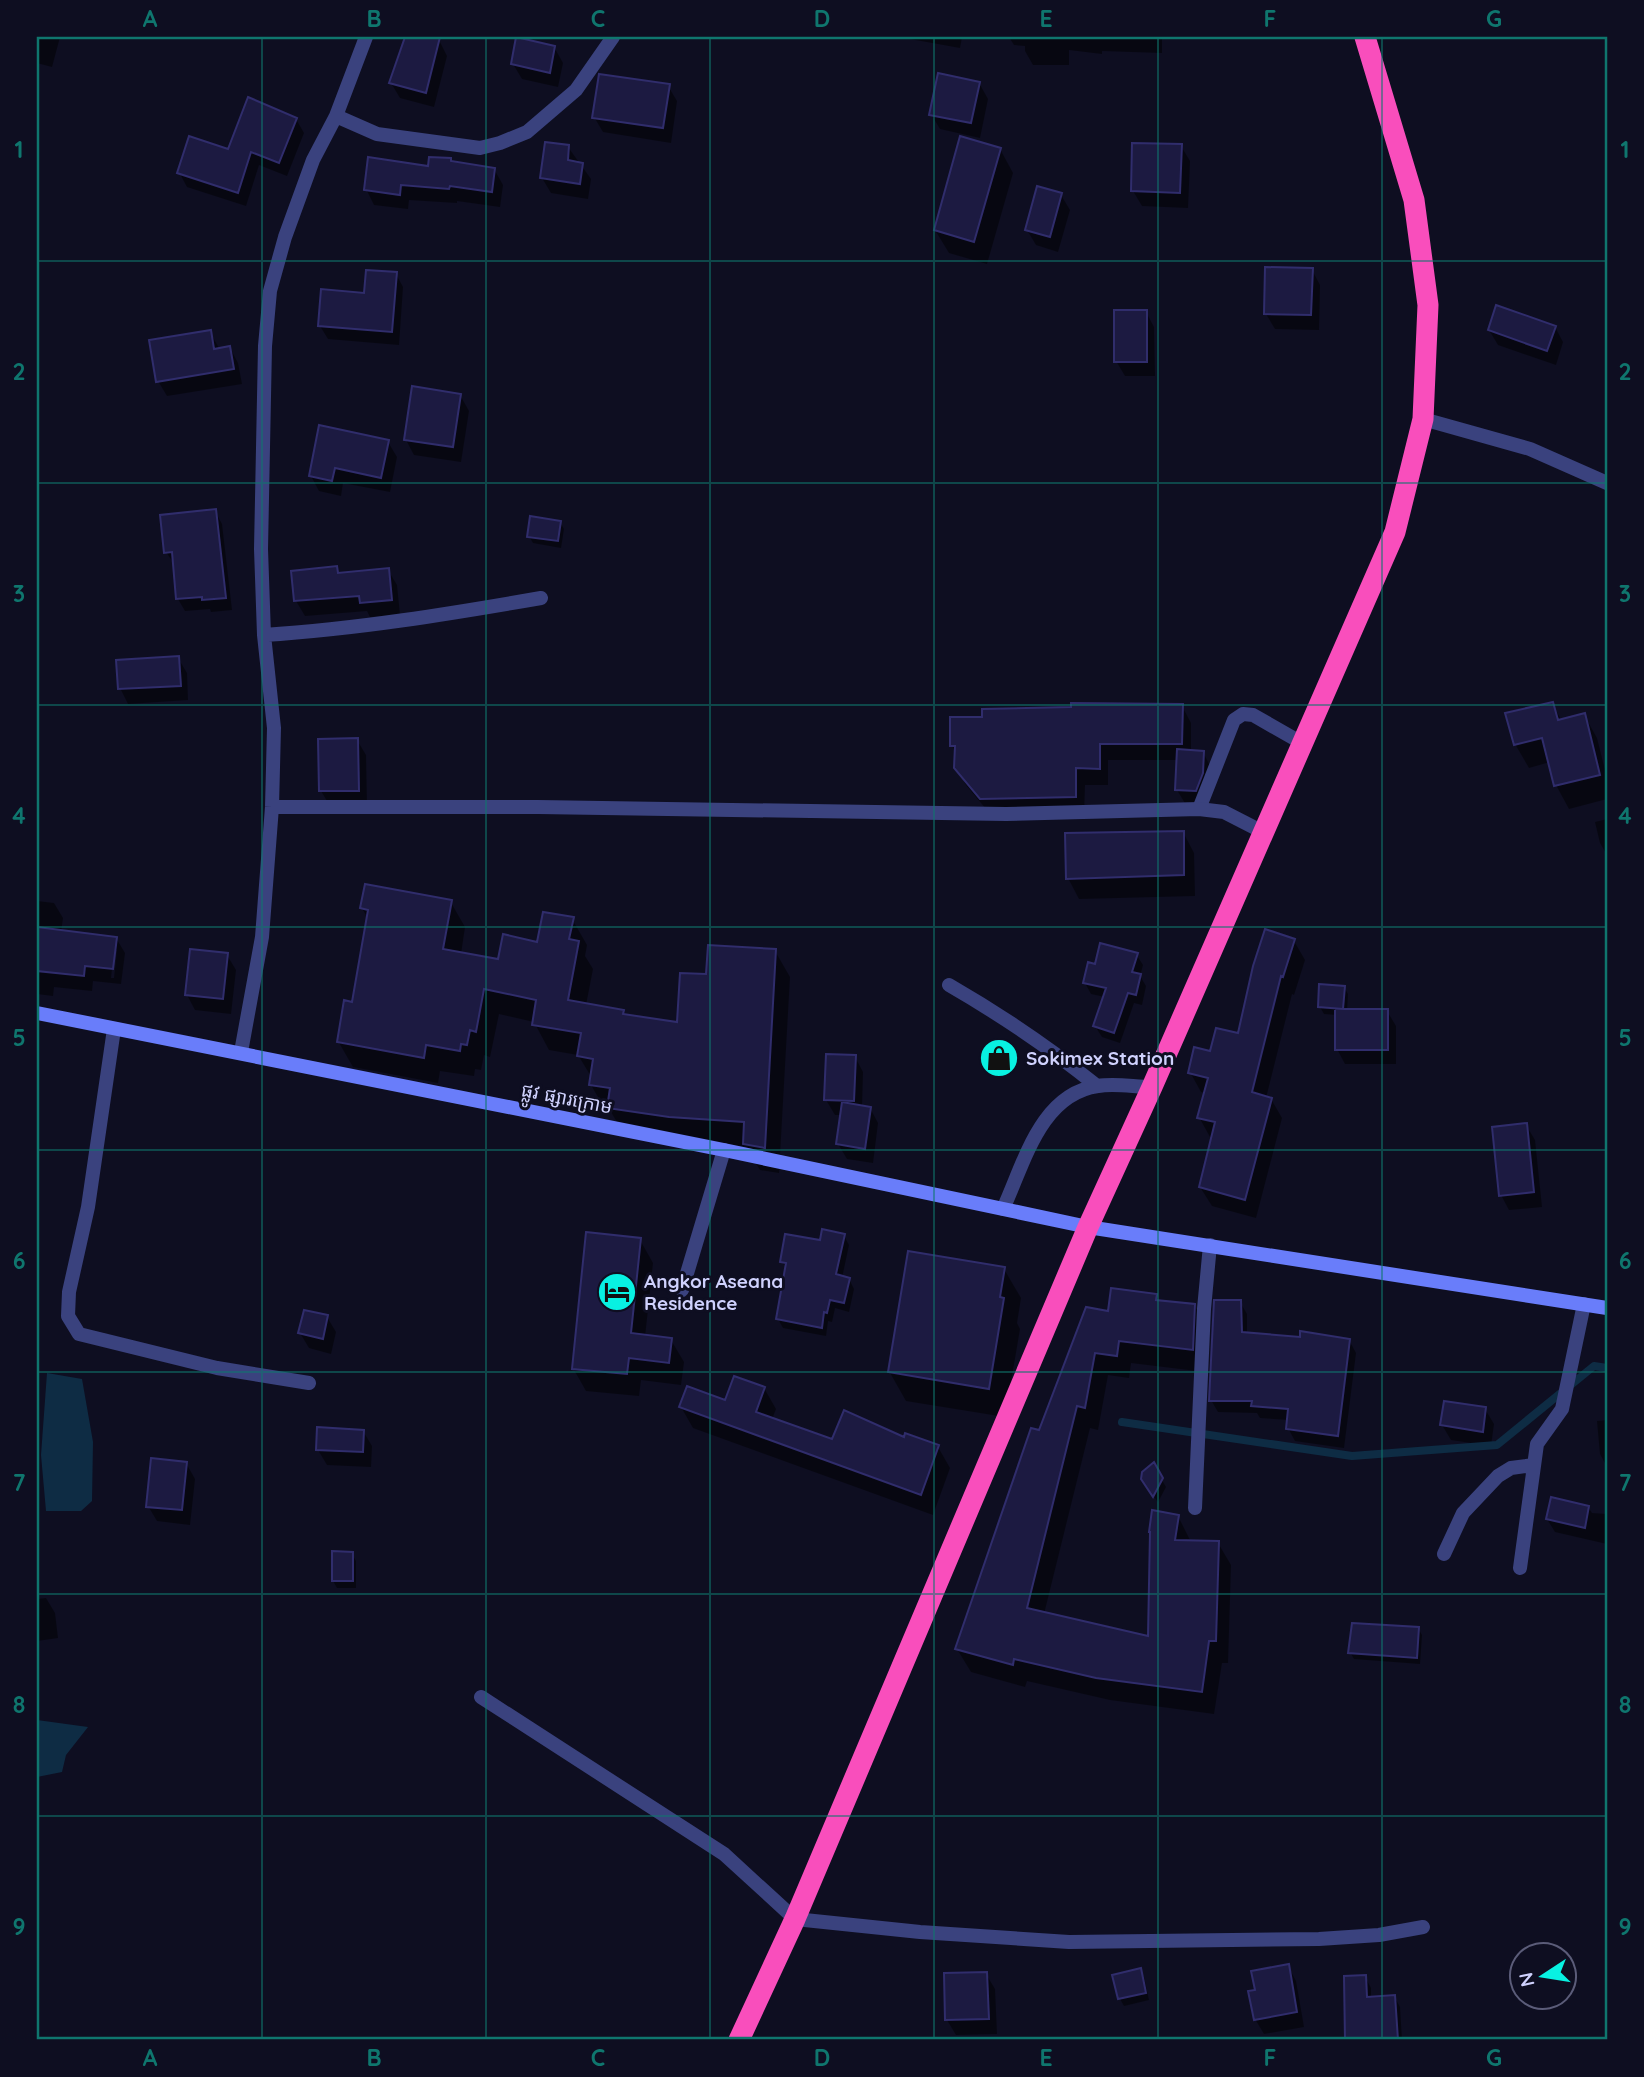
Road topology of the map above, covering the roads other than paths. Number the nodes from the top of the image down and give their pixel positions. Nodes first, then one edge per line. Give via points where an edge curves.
1 (366, 37) edge
2 (613, 37) edge
3 (1365, 37) edge
4 (335, 116) junction
5 (1423, 419) junction
6 (1607, 483) edge
7 (541, 598) dead end
8 (264, 635) junction
9 (1302, 743) junction
10 (272, 807) junction
11 (1199, 809) junction
12 (1263, 832) junction
13 (949, 985) dead end
14 (37, 1013) edge
15 (114, 1028) junction
16 (242, 1052) junction
17 (1097, 1086) junction
18 (1152, 1087) junction
19 (724, 1150) junction
20 (1003, 1209) junction
21 (1088, 1227) junction
22 (1210, 1245) junction
23 (682, 1290) dead end
24 (1584, 1304) junction
25 (1607, 1308) edge
26 (309, 1383) dead end
27 (1533, 1465) junction
28 (1195, 1508) dead end
29 (1444, 1554) dead end
30 (1520, 1568) dead end
31 (481, 1697) dead end
32 (795, 1919) junction
33 (1423, 1927) dead end
34 (739, 2040) edge

1 - 4 street
2 - 4 street via 576,90 527,132 500,144 480,148 377,134
3 - 5 highway via 1414,201 1428,306
4 - 8 street via 313,160 270,291 262,486
5 - 6 street via 1530,449
5 - 9 highway via 1395,531
7 - 8 street via 391,623
8 - 10 street via 274,727
9 - 11 street via 1254,715 1243,714 1234,720
9 - 12 highway
10 - 11 street via 1006,814
10 - 16 street via 261,937
11 - 12 street via 1224,812
12 - 18 highway
13 - 17 street via 996,1012
14 - 15 main road, ផ្លូវ ផ្សារក្រោម
15 - 16 main road, ផ្លូវ ផ្សារក្រោម
15 - 26 street via 68,1316 79,1334 217,1368
16 - 19 main road, ផ្លូវ ផ្សារក្រោម
17 - 18 street
17 - 20 street via 1058,1104 1041,1124
18 - 21 highway
19 - 20 main road, ផ្លូវ ផ្សារក្រោម
19 - 23 street
20 - 21 main road, ផ្លូវ ផ្សារក្រោម
21 - 22 main road, ផ្លូវ ផ្សារក្រោម
21 - 32 highway
22 - 24 main road, ផ្លូវ ផ្សារក្រោម
22 - 28 street
24 - 25 main road, ផ្លូវ ផ្សារក្រោម
24 - 27 street via 1566,1394 1558,1416 1537,1444
27 - 29 street via 1510,1468 1498,1476 1464,1513
27 - 30 street
31 - 32 street via 724,1854
32 - 33 street via 1069,1942 1319,1939
32 - 34 highway

